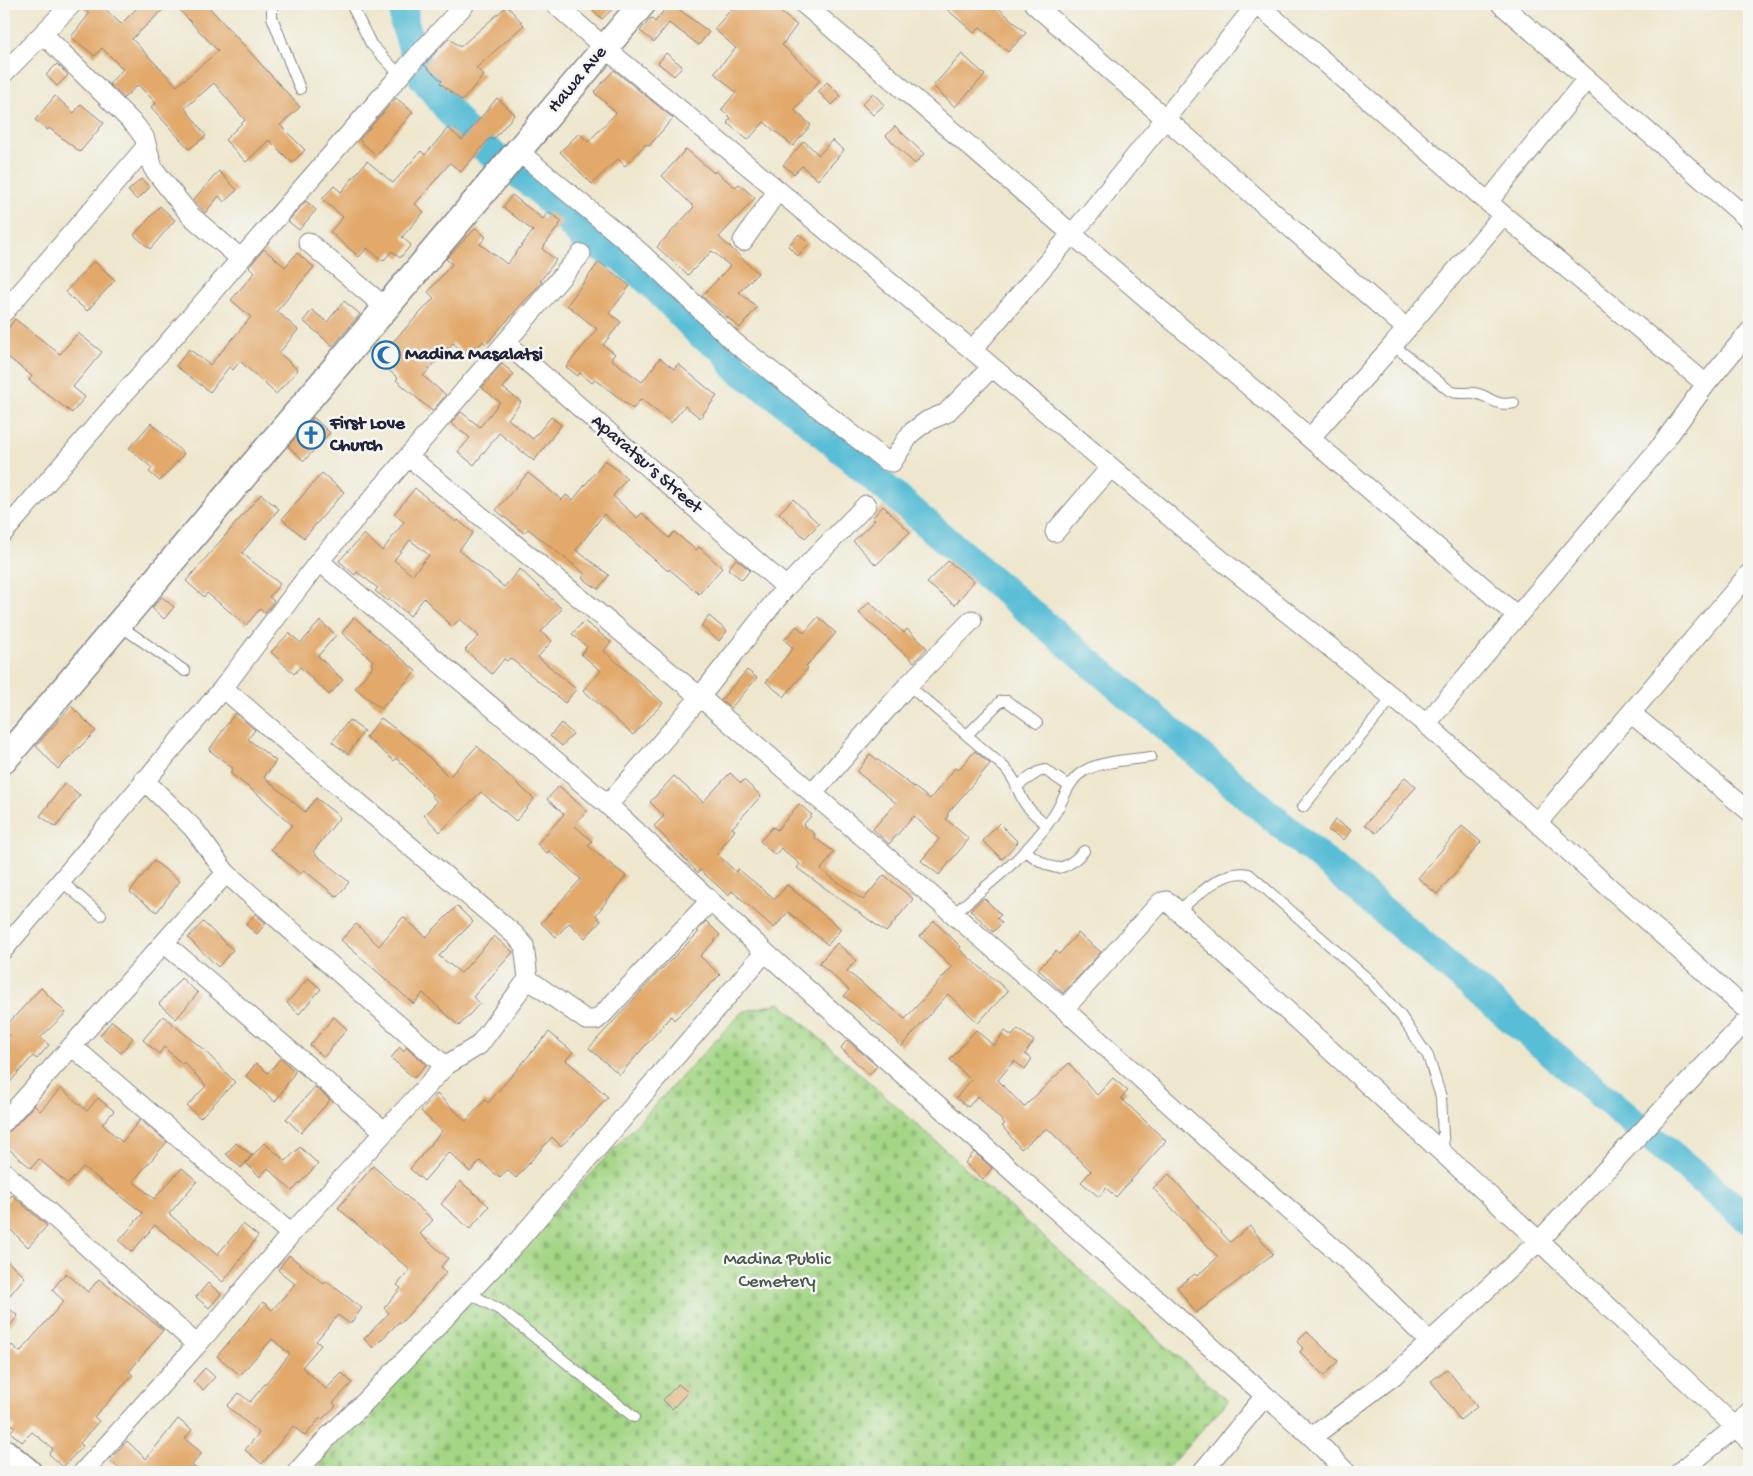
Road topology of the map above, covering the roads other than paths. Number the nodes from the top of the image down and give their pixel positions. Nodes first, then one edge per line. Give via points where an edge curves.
1 (72, 4) edge
2 (272, 4) edge
3 (351, 4) edge
4 (465, 4) edge
5 (555, 4) edge
6 (642, 4) edge
7 (804, 4) edge
8 (1034, 4) edge
9 (1257, 4) edge
10 (1502, 4) edge
11 (43, 34) junction
12 (605, 48) junction
13 (404, 70) junction
14 (4, 73) edge
15 (1586, 80) junction
16 (300, 89) dead end
17 (1164, 119) junction
18 (146, 147) junction
19 (512, 159) junction
20 (778, 190) junction
21 (1488, 202) junction
22 (1503, 215) junction
23 (1749, 220) edge
24 (1070, 234) junction
25 (743, 241) dead end
26 (308, 242) dead end
27 (581, 254) dead end
28 (241, 259) junction
29 (386, 308) junction
30 (4, 312) edge
31 (1407, 328) junction
32 (1749, 332) edge
33 (506, 343) junction
34 (1393, 345) junction
35 (972, 350) junction
36 (992, 367) junction
37 (1706, 384) junction
38 (1514, 403) dead end
39 (1310, 438) junction
40 (409, 456) junction
41 (1111, 467) junction
42 (866, 506) dead end
43 (4, 532) edge
44 (1055, 532) dead end
45 (319, 562) junction
46 (1746, 586) edge
47 (786, 587) junction
48 (1517, 616) junction
49 (972, 620) dead end
50 (118, 625) junction
51 (185, 671) dead end
52 (908, 685) junction
53 (223, 688) junction
54 (700, 697) junction
55 (1393, 697) junction
56 (1632, 714) junction
57 (1037, 723) dead end
58 (1426, 724) junction
59 (967, 735) junction
60 (1151, 757) dead end
61 (4, 760) edge
62 (144, 780) junction
63 (1017, 786) junction
64 (1069, 786) junction
65 (812, 794) junction
66 (608, 805) junction
67 (1303, 807) dead end
68 (1749, 811) edge
69 (1538, 822) junction
70 (1047, 825) junction
71 (1025, 851) junction
72 (1084, 851) dead end
73 (226, 873) junction
74 (61, 881) junction
75 (709, 902) junction
76 (1179, 910) junction
77 (953, 914) junction
78 (101, 915) dead end
79 (164, 943) junction
80 (4, 949) edge
81 (765, 952) junction
82 (528, 978) junction
83 (1064, 1008) junction
84 (1749, 1012) edge
85 (1749, 1018) edge
86 (73, 1047) junction
87 (445, 1066) junction
88 (4, 1122) edge
89 (385, 1132) junction
90 (1444, 1154) junction
91 (4, 1172) edge
92 (291, 1234) junction
93 (1539, 1242) junction
94 (469, 1293) junction
95 (1430, 1342) junction
96 (197, 1345) junction
97 (1265, 1396) junction
98 (634, 1417) dead end
99 (1745, 1426) edge
100 (1312, 1437) junction
101 (4, 1452) edge
102 (28, 1472) edge
103 (83, 1472) edge
104 (297, 1472) edge
105 (1202, 1472) edge
106 (1346, 1472) edge
107 (1680, 1472) edge

1 - 11 street
2 - 16 lane via 272,17
3 - 13 lane via 370,44
4 - 13 street
5 - 12 street
6 - 12 street, Hawa Ave
7 - 24 street
8 - 17 street
9 - 17 street
9 - 21 street
10 - 15 street
11 - 14 street
11 - 18 street via 136,125
12 - 19 street, Hawa Ave
12 - 20 street
13 - 28 street
15 - 21 street
15 - 23 street
17 - 24 street
17 - 31 street
18 - 28 street via 153,168 192,216
18 - 30 street
19 - 29 street, Hawa Ave
19 - 36 street via 641,252 735,343 885,460 892,462 911,433 946,413
20 - 25 street
20 - 35 street
21 - 22 street
22 - 31 street
22 - 37 street
24 - 35 street
24 - 39 street
26 - 29 street
27 - 33 street
28 - 43 street
29 - 50 street, Hawa Ave
31 - 34 street
32 - 37 street
33 - 40 street
33 - 47 street, Aparatsu’s Street
34 - 38 lane via 1450,391 1475,393 1499,404
34 - 39 street
35 - 36 street
36 - 41 street
37 - 48 street via 1661,446
39 - 48 street
40 - 45 street
40 - 54 street
41 - 44 street
41 - 55 street
42 - 47 street
45 - 53 street
45 - 66 street
46 - 56 street
47 - 54 street
48 - 58 street
49 - 52 street
50 - 51 lane
50 - 61 street, Hawa Ave
52 - 59 lane
52 - 65 street
53 - 62 street
53 - 82 street via 515,935 524,945
54 - 65 street
54 - 66 street
55 - 58 street
55 - 67 lane
56 - 68 street
56 - 69 street
57 - 59 lane via 1001,701
58 - 69 street
59 - 63 lane via 1009,772
60 - 64 lane via 1091,768 1075,777
62 - 73 street via 192,828
62 - 74 street
63 - 64 lane via 1045,770
63 - 70 lane via 1028,807
64 - 70 lane
65 - 77 street
66 - 75 street
69 - 84 street
70 - 71 lane
71 - 72 lane via 1046,864 1062,868
71 - 77 lane via 1000,877
73 - 79 street
73 - 87 street
74 - 78 lane
74 - 80 street
75 - 81 street
75 - 82 street via 596,1020 586,1020
76 - 83 street via 1167,901 1161,902
76 - 90 street
76 - 90 lane via 1228,874 1249,874 1370,980 1401,1016 1428,1056 1441,1097
77 - 83 street
79 - 86 street
79 - 89 street
81 - 94 street via 518,1242
81 - 97 street
82 - 87 street via 480,1045
83 - 95 street via 1342,1255
85 - 93 street
86 - 88 street
86 - 92 street
87 - 89 street
89 - 92 street
90 - 93 street
91 - 96 street
92 - 96 street
93 - 95 street
93 - 99 street
94 - 98 lane via 502,1311
94 - 104 street via 328,1436
95 - 100 street via 1393,1376
96 - 103 street
97 - 100 street
97 - 105 street
99 - 107 street
100 - 106 street
101 - 102 street

